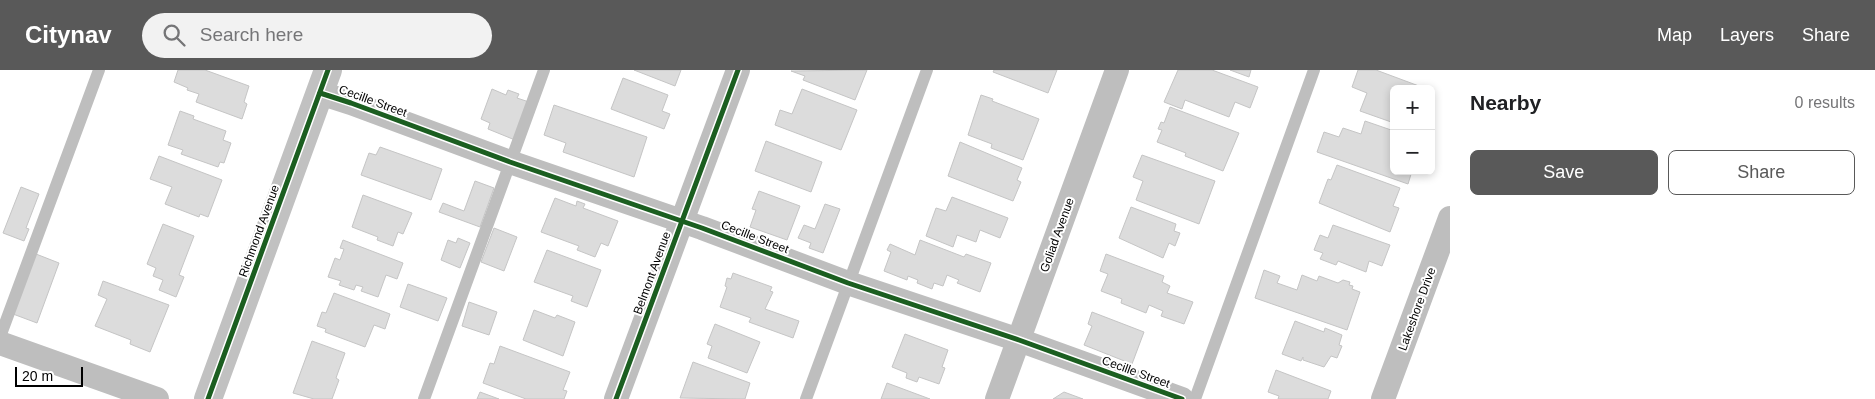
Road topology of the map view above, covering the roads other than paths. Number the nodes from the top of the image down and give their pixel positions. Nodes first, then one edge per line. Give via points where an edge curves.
1 (99, 70) edge
2 (544, 70) edge
3 (738, 70) edge
4 (927, 70) edge
5 (1117, 70) edge
6 (1314, 70) edge
7 (324, 82) edge
8 (510, 162) junction
9 (1450, 218) edge
10 (682, 221) junction
11 (848, 284) junction
12 (0, 337) edge
13 (1019, 340) junction
14 (0, 343) edge
15 (157, 399) edge
16 (208, 399) edge
17 (424, 399) edge
18 (616, 399) edge
19 (806, 399) edge
20 (997, 399) edge
21 (1182, 399) edge
22 (1195, 399) edge
23 (1384, 399) edge

1 - 12 lane
2 - 8 lane
3 - 10 street, Belmont Avenue
4 - 11 lane
5 - 13 street, Goliad Avenue
6 - 22 lane
7 - 8 street, Cecille Street via 351,103
7 - 16 street, Richmond Avenue
8 - 10 street, Cecille Street
8 - 17 lane
9 - 23 street, Lakeshore Drive
10 - 11 street, Cecille Street
10 - 18 street, Belmont Avenue
11 - 13 street, Cecille Street
11 - 19 lane
13 - 20 street, Goliad Avenue
13 - 21 street, Cecille Street
14 - 15 street

